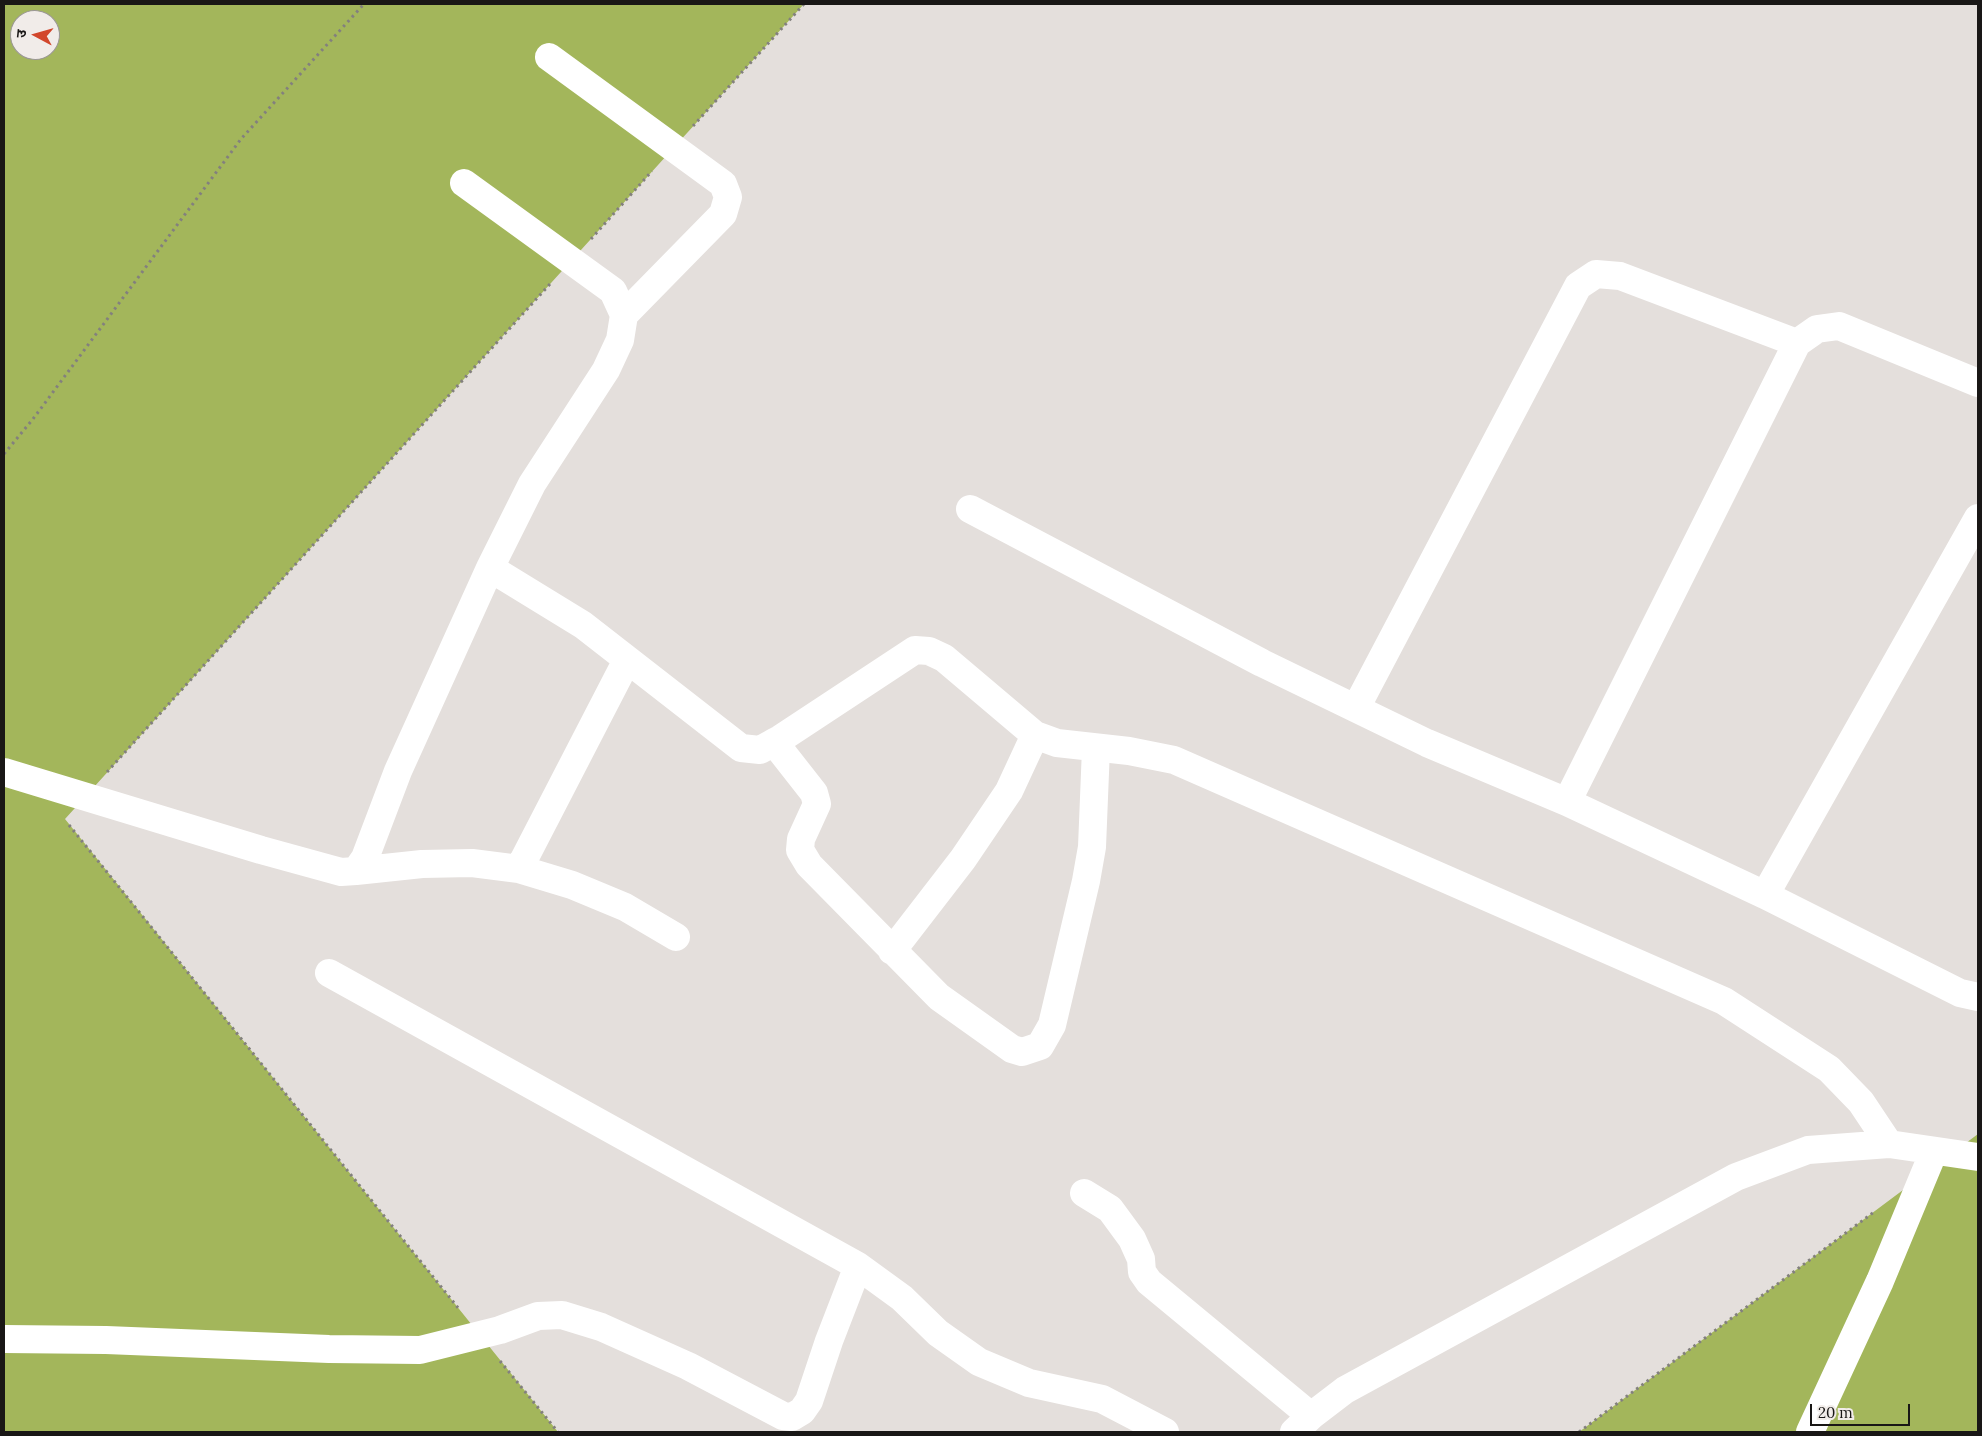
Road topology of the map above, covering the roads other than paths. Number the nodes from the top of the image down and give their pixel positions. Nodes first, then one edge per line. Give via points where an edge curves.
1 (549, 57) dead end
2 (464, 183) dead end
3 (624, 315) junction
4 (1798, 343) junction
5 (1978, 383) edge
6 (970, 509) dead end
7 (1978, 518) edge
8 (1971, 548) edge
9 (490, 568) junction
10 (627, 660) junction
11 (1356, 708) junction
12 (1035, 735) junction
13 (774, 742) junction
14 (1096, 748) junction
15 (4, 772) edge
16 (1567, 802) junction
17 (519, 869) junction
18 (356, 871) junction
19 (1764, 895) junction
20 (676, 937) dead end
21 (892, 951) junction
22 (329, 973) dead end
23 (1978, 996) edge
24 (1889, 1144) junction
25 (1934, 1151) junction
26 (1978, 1157) edge
27 (1084, 1193) dead end
28 (858, 1266) junction
29 (4, 1339) edge
30 (1302, 1424) edge
31 (1165, 1432) edge
32 (1810, 1432) edge

1 - 3 street via 723,184 728,197 722,214
2 - 3 street via 613,291
3 - 9 street via 620,340 606,370 532,484
4 - 5 street via 1817,328 1839,326
4 - 11 street via 1620,276 1596,274 1578,286
4 - 16 street
6 - 11 street via 1262,663
7 - 8 street
8 - 19 street
9 - 10 street via 582,625
9 - 18 street via 398,771 365,858
10 - 13 street via 741,748 760,750
10 - 17 street
11 - 16 street via 1427,743
12 - 13 street via 944,658 929,650 915,650
12 - 14 street via 1056,743
12 - 21 street via 1008,791 963,859
13 - 21 street via 814,793 818,804 801,839 800,850 809,865
14 - 21 street via 1092,847 1086,881 1052,1025 1040,1046 1022,1052 1012,1049 938,997
14 - 24 street via 1174,760 1724,1001 1829,1069 1861,1102
15 - 18 street via 341,872
16 - 19 street
17 - 18 street via 472,863
17 - 20 street via 572,885 625,907
19 - 23 street via 1960,993
22 - 28 street
24 - 25 street
24 - 30 street via 1808,1150 1736,1177 1345,1390
25 - 26 street
25 - 32 street via 1880,1281
27 - 30 street via 1110,1210 1132,1239 1141,1259 1142,1272 1149,1282
28 - 29 street via 809,1401 792,1417 783,1416 610,1330 562,1314 538,1316 500,1330 420,1350
28 - 31 street via 902,1298 938,1333 979,1362 1029,1383 1102,1399

